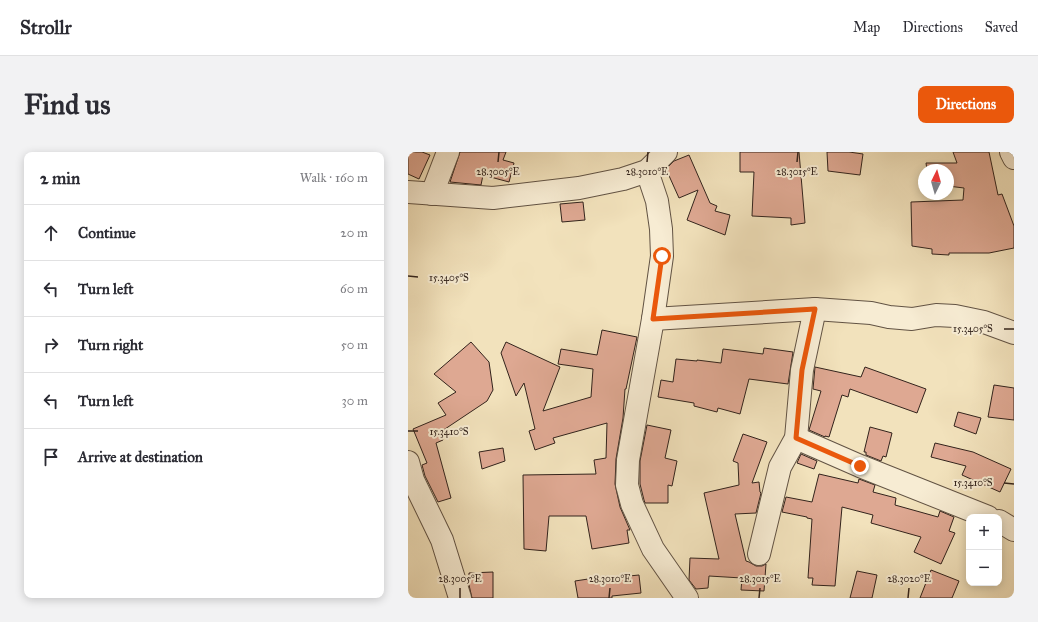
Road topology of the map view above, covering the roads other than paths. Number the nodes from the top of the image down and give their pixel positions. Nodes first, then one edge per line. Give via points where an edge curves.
1 (448, 152) edge
2 (666, 152) edge
3 (1011, 152) edge
4 (1014, 158) edge
5 (647, 171) junction
6 (408, 192) edge
7 (432, 194) junction
8 (815, 309) junction
9 (653, 319) junction
10 (1014, 333) edge
11 (796, 438) junction
12 (408, 462) edge
13 (980, 514) edge
14 (1002, 523) edge
15 (1014, 530) edge
16 (759, 554) dead end
17 (460, 598) edge
18 (687, 598) edge

1 - 7 street
2 - 5 street
3 - 4 street
5 - 7 street via 579,188 493,198
5 - 9 street via 657,201 661,229 662,256
6 - 7 street
8 - 9 street
8 - 10 street via 870,312 912,319 936,315 955,316 984,322
8 - 11 street via 802,370
9 - 18 street via 628,460 627,485 632,504 653,549
11 - 13 street
11 - 16 street via 780,467
12 - 17 street via 413,480 442,540
14 - 15 street

